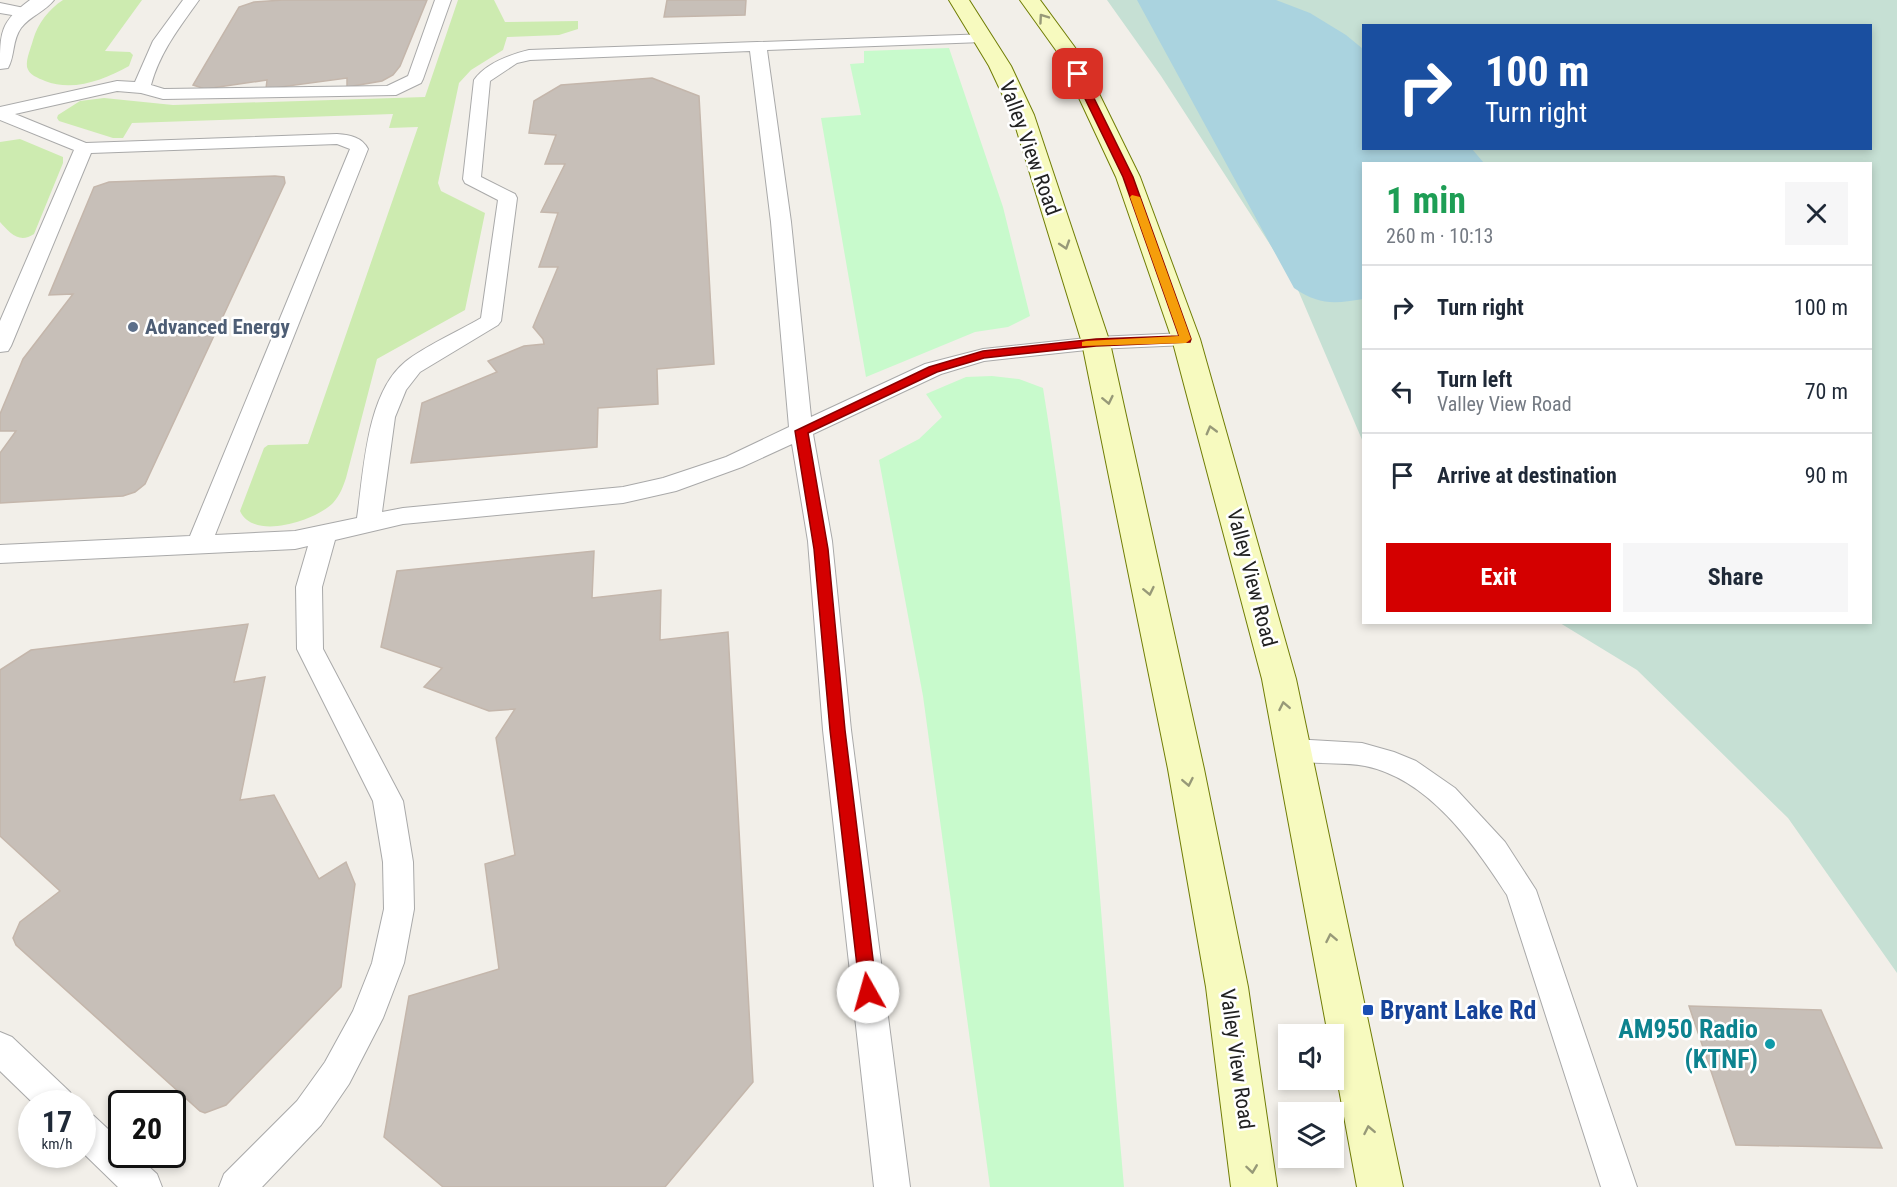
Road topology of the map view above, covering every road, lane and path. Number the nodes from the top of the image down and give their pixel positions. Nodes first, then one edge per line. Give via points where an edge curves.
1 (44, 0) edge
2 (192, 0) edge
3 (443, 0) edge
4 (959, 0) edge
5 (1030, 0) edge
6 (0, 8) edge
7 (24, 12) junction
8 (983, 37) junction
9 (758, 47) junction
10 (0, 63) edge
11 (142, 88) junction
12 (0, 113) edge
13 (84, 148) junction
14 (1186, 339) junction
15 (1096, 343) junction
16 (0, 346) edge
17 (801, 431) junction
18 (368, 524) junction
19 (324, 534) junction
20 (199, 544) junction
21 (0, 554) edge
22 (1293, 750) junction
23 (0, 1048) edge
24 (44, 1090) edge
25 (96, 1141) edge
26 (144, 1187) edge
27 (237, 1187) edge
28 (892, 1187) edge
29 (1254, 1187) edge
30 (1380, 1187) edge
31 (1619, 1187) edge

1 - 7 street
2 - 11 lane via 165,32 148,62
3 - 11 lane via 415,79 390,91 163,94
4 - 8 main road, Valley View Road
14 -> 5 main road, Valley View Road via 1128,177 1068,53
6 - 7 lane
7 - 10 street via 9,27
8 - 9 lane
8 -> 15 main road, Valley View Road via 1023,115
9 - 17 lane via 781,222
9 - 18 lane via 529,55 511,60 482,80 472,179 508,198 491,321 412,367 395,389 384,417
11 - 12 lane via 117,86
12 - 13 lane
13 - 16 lane
13 - 20 lane via 337,139 348,140 359,149
14 - 15 lane
22 -> 14 main road, Valley View Road via 1279,679
15 - 17 lane via 983,355 933,369
15 -> 29 main road, Valley View Road via 1225,975
17 - 18 lane via 734,462 623,495 433,513
17 - 28 lane via 821,549 837,730
18 - 19 lane
19 - 20 lane via 295,540
19 - 27 lane via 309,587 310,649 388,801 398,862 399,909 388,963 367,1018 337,1073 309,1113
20 - 21 lane
30 -> 22 main road, Valley View Road
22 - 31 lane via 1357,753 1407,770 1455,806 1499,854 1521,890
23 - 24 lane
25 - 26 lane

